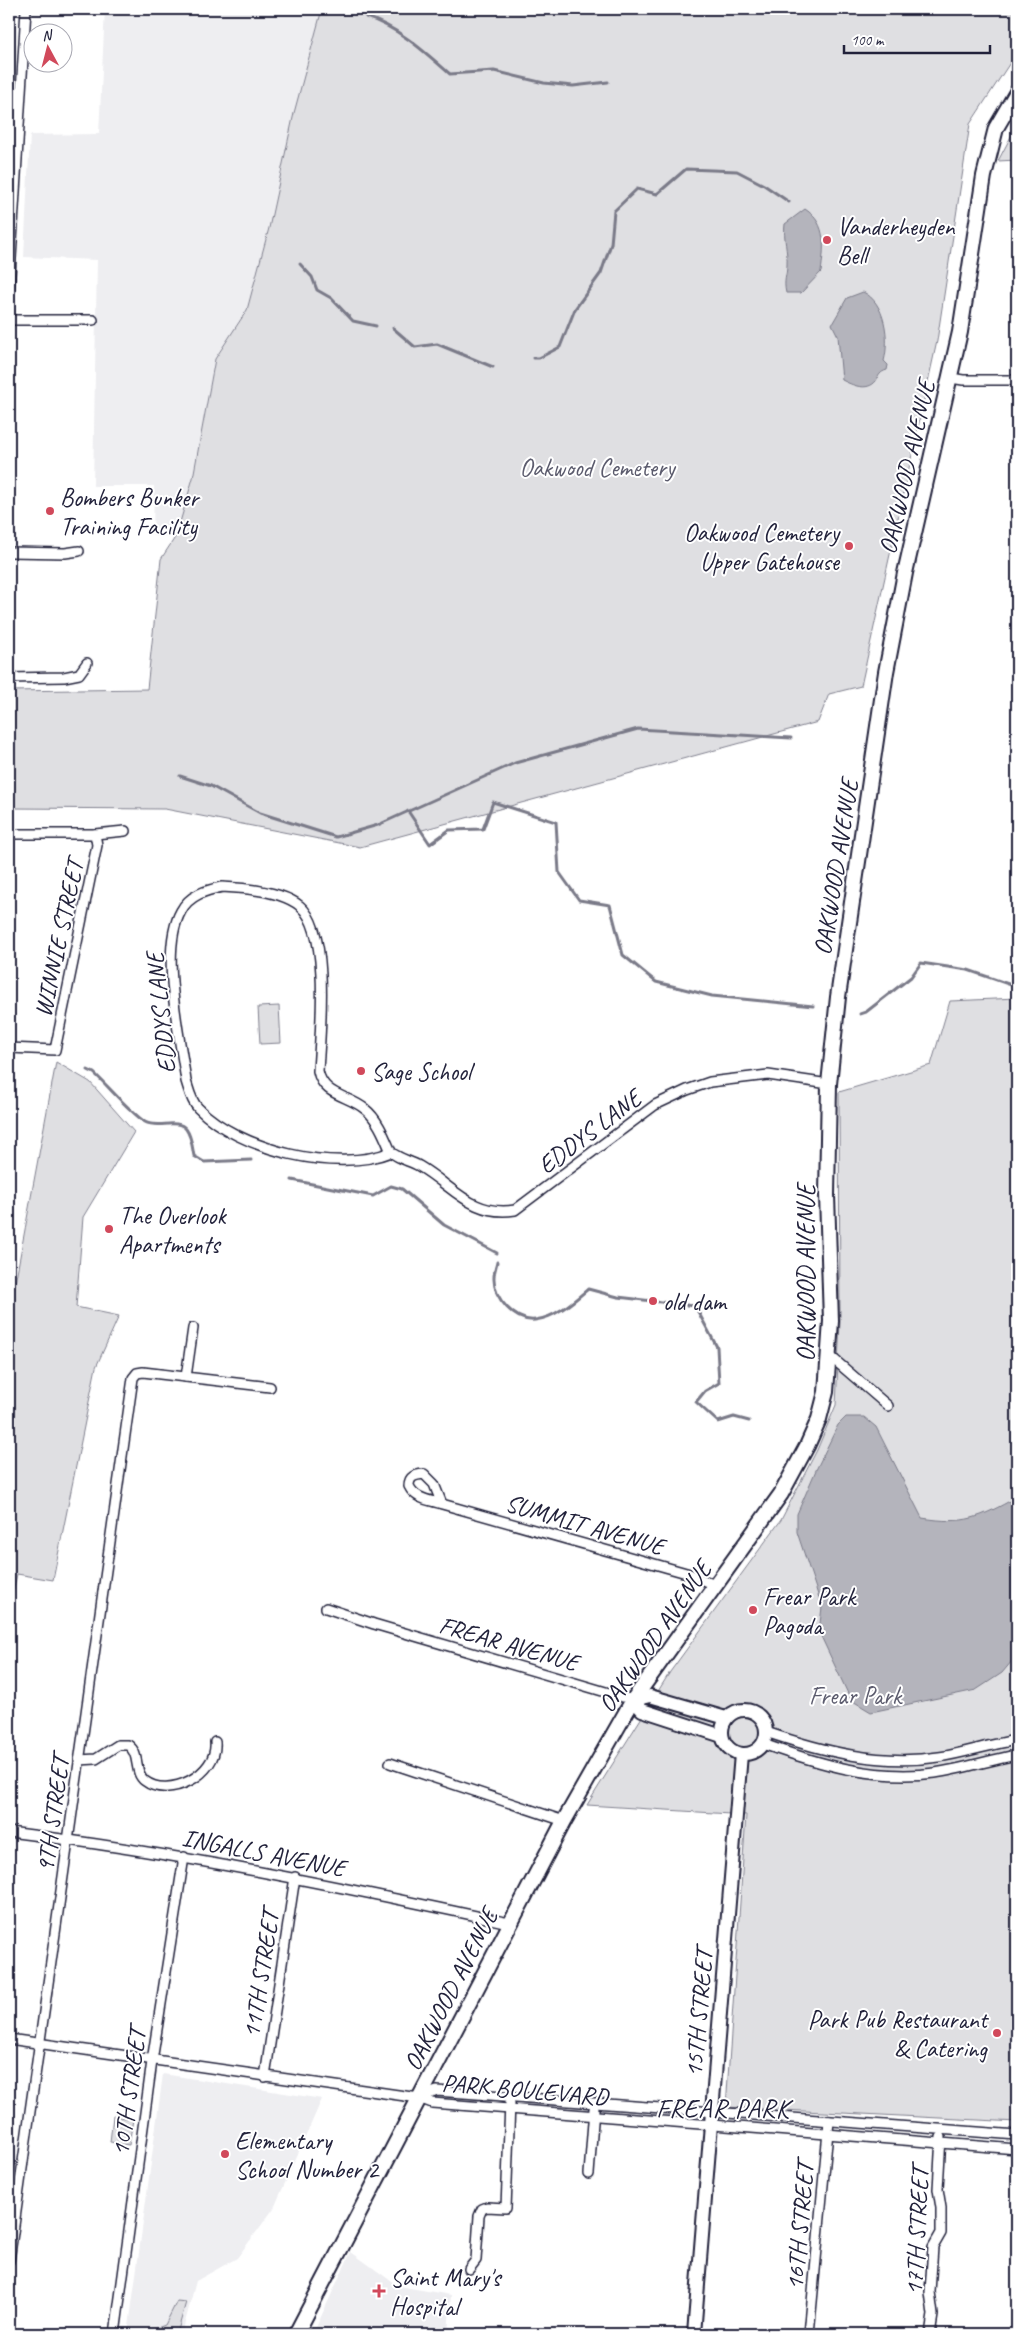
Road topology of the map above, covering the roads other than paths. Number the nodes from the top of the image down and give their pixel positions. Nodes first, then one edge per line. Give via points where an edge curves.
1 (26, 9) edge
2 (1017, 92) edge
3 (9, 292) edge
4 (9, 320) edge
5 (92, 320) dead end
6 (951, 378) junction
7 (1017, 380) edge
8 (79, 550) dead end
9 (9, 552) edge
10 (88, 663) dead end
11 (9, 678) edge
12 (125, 831) dead end
13 (9, 834) edge
14 (95, 834) junction
15 (9, 1048) edge
16 (829, 1084) junction
17 (391, 1152) junction
18 (193, 1328) dead end
19 (830, 1356) junction
20 (186, 1377) junction
21 (270, 1387) dead end
22 (888, 1406) dead end
23 (442, 1504) dead end
24 (717, 1586) junction
25 (326, 1608) dead end
26 (633, 1700) junction
27 (726, 1718) junction
28 (722, 1736) junction
29 (764, 1738) junction
30 (1017, 1740) edge
31 (215, 1742) dead end
32 (741, 1754) junction
33 (1017, 1755) edge
34 (79, 1760) junction
35 (390, 1762) dead end
36 (564, 1821) junction
37 (9, 1832) edge
38 (68, 1839) junction
39 (184, 1857) junction
40 (295, 1877) junction
41 (509, 1923) junction
42 (9, 2039) edge
43 (39, 2043) junction
44 (152, 2061) junction
45 (265, 2077) junction
46 (510, 2097) junction
47 (419, 2098) junction
48 (594, 2104) junction
49 (509, 2108) junction
50 (594, 2114) junction
51 (712, 2119) junction
52 (828, 2121) junction
53 (942, 2130) junction
54 (828, 2134) junction
55 (1017, 2135) edge
56 (941, 2142) junction
57 (1017, 2149) edge
58 (589, 2174) dead end
59 (9, 2261) edge
60 (469, 2269) dead end
61 (115, 2334) edge
62 (296, 2334) edge
63 (694, 2334) edge
64 (809, 2334) edge
65 (930, 2334) edge

1 - 3 street
2 - 6 main road, OAKWOOD AVENUE via 1002,114 992,141
4 - 5 street
6 - 7 street
6 - 16 main road, OAKWOOD AVENUE via 891,643 838,996
8 - 9 street via 64,553
10 - 11 street via 79,674 64,677
12 - 14 street
13 - 14 street
14 - 15 street, WINNIE STREET via 97,845 55,1050
16 - 17 street, EDDYS LANE via 768,1075 710,1082 687,1090 655,1105 515,1210 489,1211 464,1199 418,1165
16 - 19 main road, OAKWOOD AVENUE
17 - 17 street, EDDYS LANE via 383,1132 365,1109 339,1097 320,1079 322,979 314,935 306,913 291,901 262,891 222,887 206,890 192,898 181,910 173,931 171,970 186,1081 198,1108 226,1129 275,1149 315,1159 376,1158
18 - 20 street
19 - 22 street
19 - 24 main road, OAKWOOD AVENUE via 826,1392 807,1446 773,1508
20 - 21 street
20 - 34 street, 9TH STREET via 137,1373 133,1378
23 - 24 street, SUMMIT AVENUE via 690,1574
24 - 26 main road, OAKWOOD AVENUE
25 - 26 street, FREAR AVENUE
26 - 27 street via 650,1696
26 - 28 street via 642,1710
26 - 36 main road, OAKWOOD AVENUE
27 - 28 street
27 - 29 street via 738,1711 751,1711 762,1719
28 - 32 street via 729,1748
29 - 30 street via 877,1760 939,1757
29 - 32 street via 754,1752
29 - 33 street via 851,1771 883,1776 936,1773
31 - 34 street via 214,1755 203,1773 184,1784 167,1786 146,1782 138,1772 135,1753 128,1744 118,1745 96,1759
32 - 51 street, 15TH STREET
34 - 38 street, 9TH STREET
35 - 36 street
36 - 41 main road, OAKWOOD AVENUE
37 - 38 street, INGALLS AVENUE
38 - 39 street, INGALLS AVENUE
38 - 43 street, 9TH STREET
39 - 40 street, INGALLS AVENUE
39 - 44 street, 10TH STREET
40 - 41 street, INGALLS AVENUE
40 - 45 street, 11TH STREET
41 - 47 main road, OAKWOOD AVENUE
42 - 43 street
43 - 44 street
43 - 59 street, 9TH STREET
44 - 45 street
44 - 61 street, 10TH STREET
45 - 47 street
46 - 47 street, PARK BOULEVARD via 437,2091
46 - 48 street, PARK BOULEVARD
46 - 49 street
47 - 49 street, PARK BOULEVARD via 432,2102
47 - 62 main road, OAKWOOD AVENUE
48 - 50 street
48 - 51 street, PARK BOULEVARD
49 - 50 street, PARK BOULEVARD
49 - 60 street via 506,2208 482,2209 476,2260
50 - 51 street, PARK BOULEVARD
50 - 58 street
51 - 52 street, PARK BOULEVARD
51 - 54 street, PARK BOULEVARD
51 - 63 street, 15TH STREET
52 - 53 street, PARK BOULEVARD
52 - 54 street, 16TH STREET
53 - 55 street, PARK BOULEVARD
53 - 56 street, 17TH STREET
54 - 56 street, PARK BOULEVARD
54 - 64 street, 16TH STREET
56 - 57 street, PARK BOULEVARD
56 - 65 street, 17TH STREET via 938,2189 941,2233 933,2246

